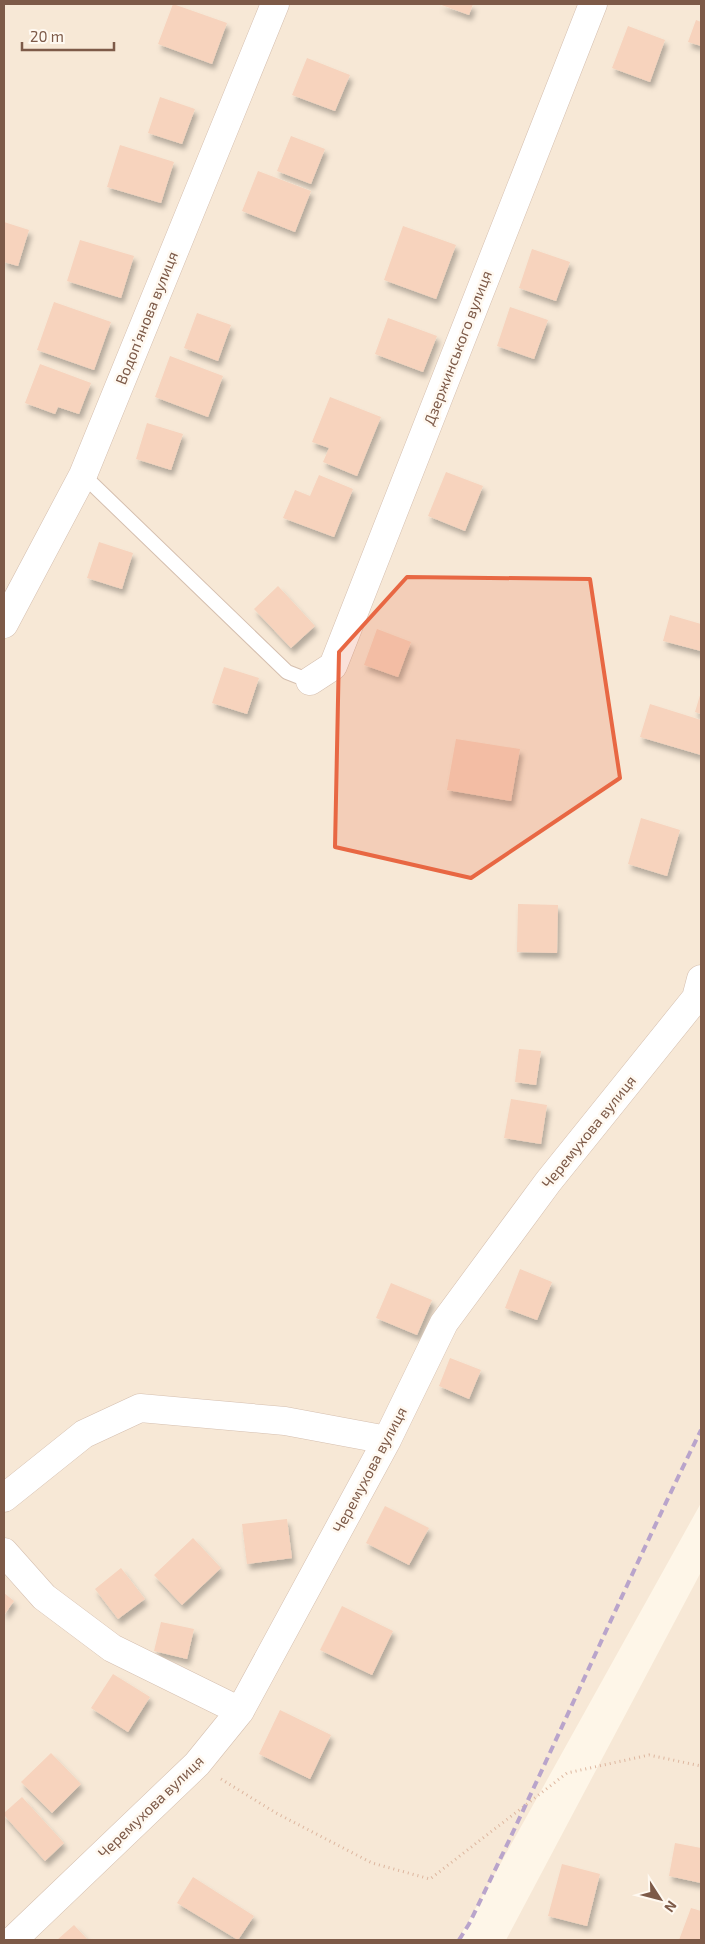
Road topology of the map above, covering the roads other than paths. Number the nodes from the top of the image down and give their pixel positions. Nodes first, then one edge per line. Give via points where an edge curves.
1 (276, 4) edge
2 (593, 4) edge
3 (83, 475) junction
4 (4, 624) edge
5 (310, 681) joint
6 (701, 979) edge
7 (387, 1440) junction
8 (4, 1498) edge
9 (4, 1552) edge
10 (240, 1711) junction
11 (13, 1940) edge

1 - 3 street, Водоп’янова вулиця
2 - 5 street, Дзержинського вулиця via 333,666
3 - 4 street, Водоп’янова вулиця
3 - 5 lane via 287,672
6 - 7 street, Черемухова вулиця via 696,998 548,1182 444,1323
7 - 8 street via 285,1421 140,1408 84,1434
7 - 10 street, Черемухова вулиця
9 - 10 street via 44,1597 112,1648
10 - 11 street, Черемухова вулиця via 198,1764

